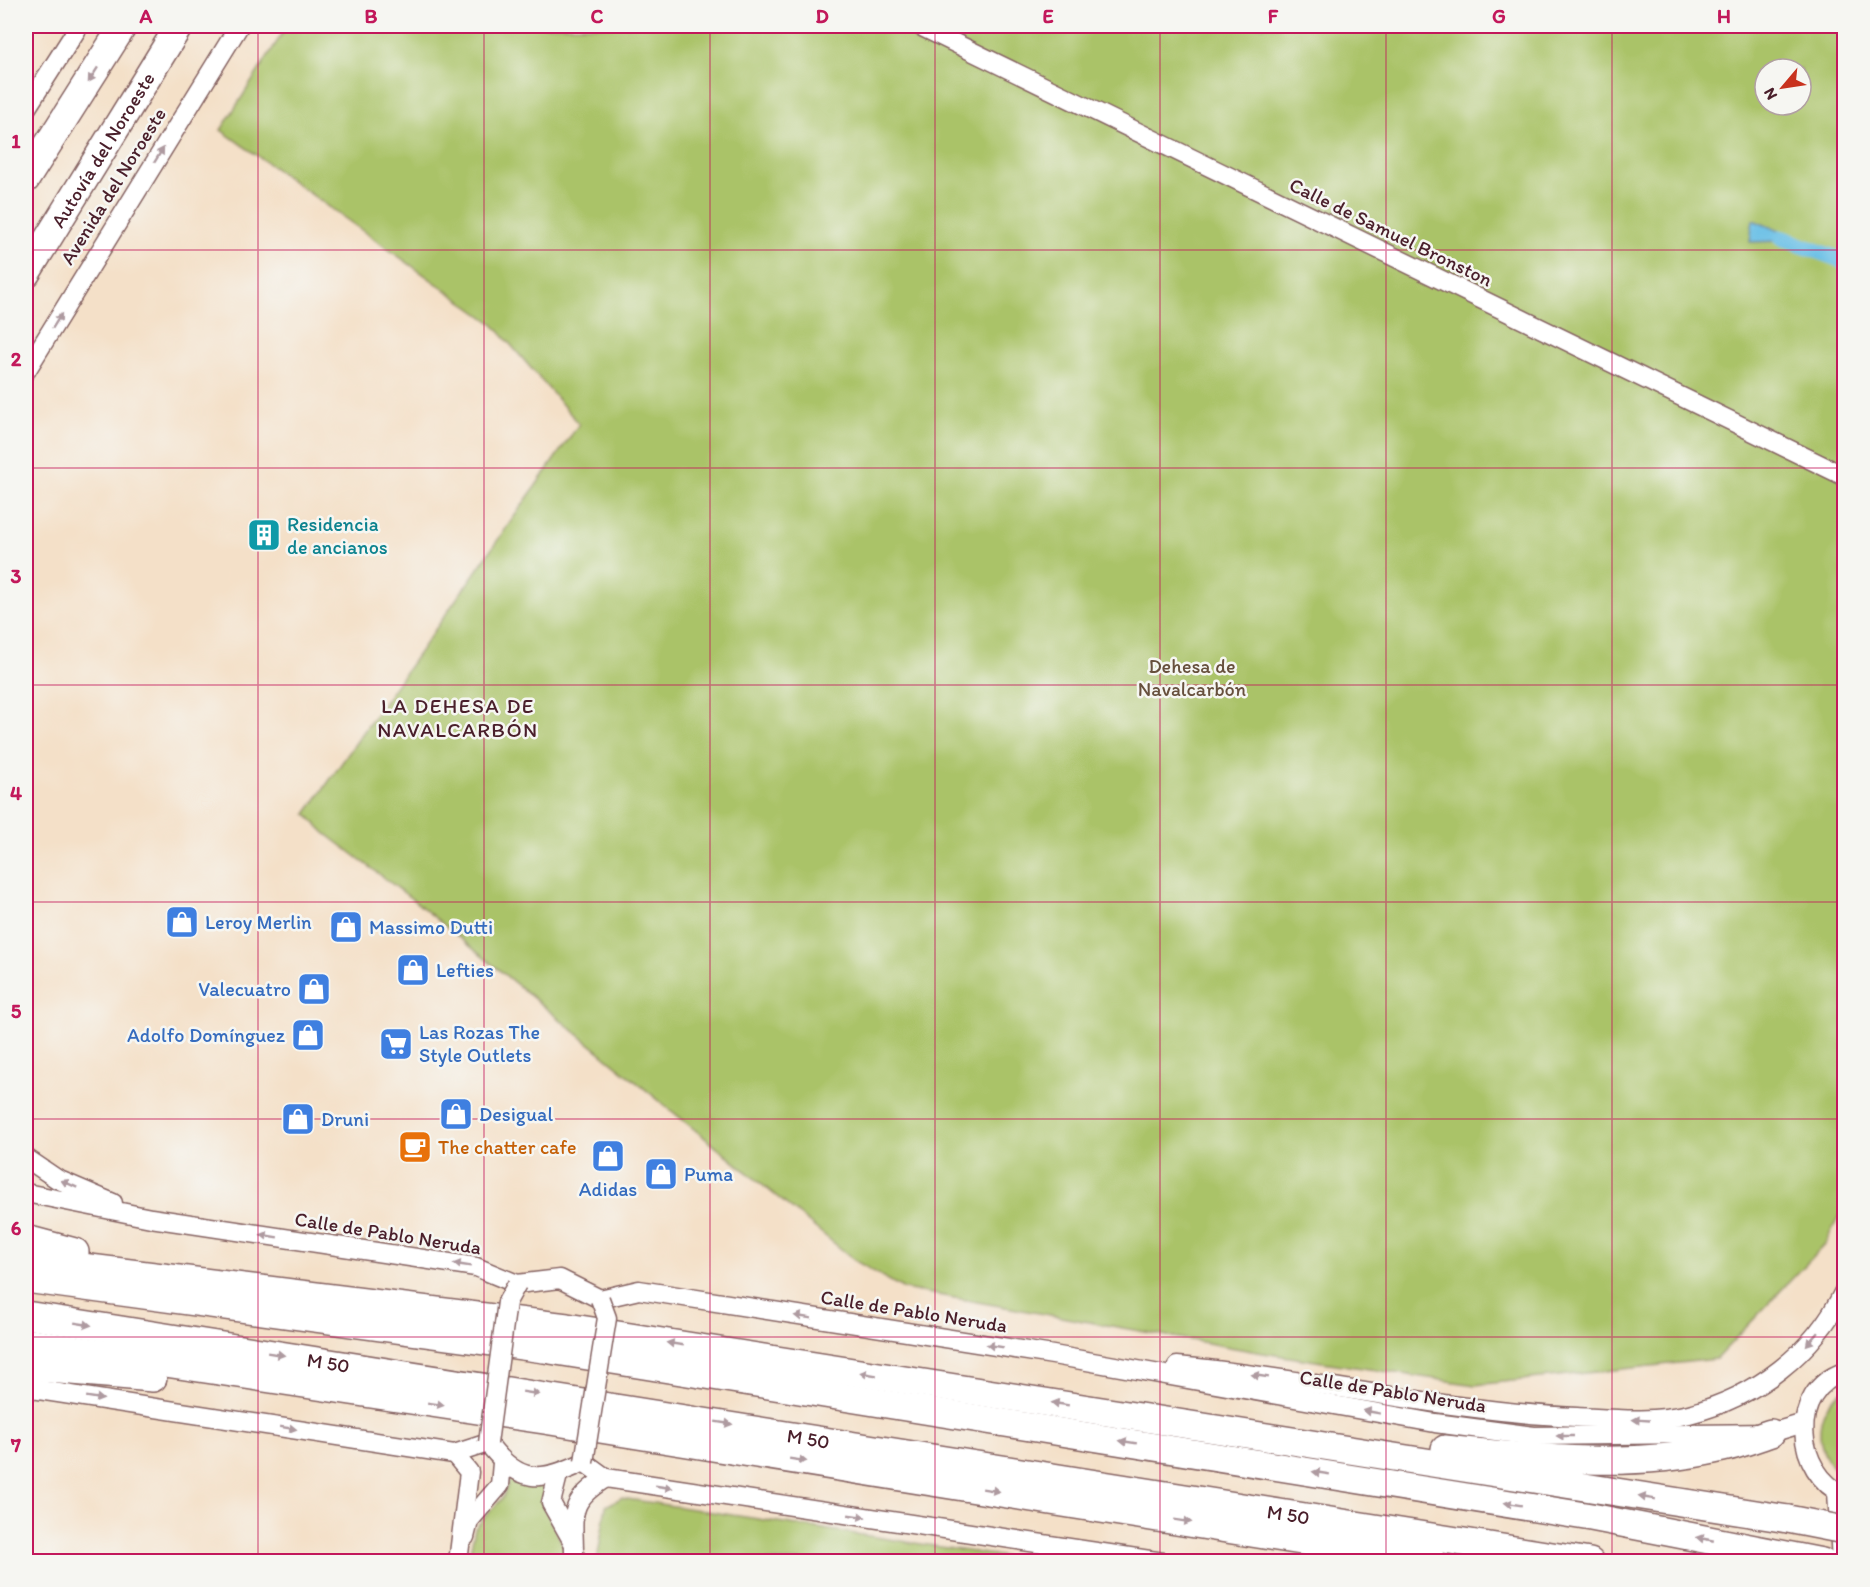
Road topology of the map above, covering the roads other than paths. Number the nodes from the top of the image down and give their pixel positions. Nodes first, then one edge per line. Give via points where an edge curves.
1 (79, 26) edge
2 (123, 26) edge
3 (179, 26) edge
4 (239, 26) edge
5 (920, 26) edge
6 (26, 109) edge
7 (26, 179) edge
8 (26, 274) edge
9 (43, 343) junction
10 (26, 371) edge
11 (26, 382) edge
12 (1845, 476) edge
13 (26, 1158) edge
14 (26, 1193) edge
15 (142, 1216) junction
16 (26, 1239) edge
17 (26, 1260) edge
18 (26, 1279) edge
19 (517, 1284) junction
20 (1845, 1291) edge
21 (600, 1299) junction
22 (26, 1315) edge
23 (492, 1317) junction
24 (26, 1342) edge
25 (1053, 1355) junction
26 (1845, 1372) edge
27 (28, 1382) edge
28 (403, 1399) junction
29 (1107, 1411) junction
30 (1804, 1423) junction
31 (1771, 1433) junction
32 (488, 1443) junction
33 (454, 1454) junction
34 (584, 1462) junction
35 (502, 1463) junction
36 (558, 1475) junction
37 (606, 1478) junction
38 (1841, 1493) edge
39 (1845, 1530) edge
40 (574, 1553) edge
41 (1113, 1558) edge
42 (1813, 1560) edge
43 (458, 1561) edge
44 (1163, 1562) edge
45 (1433, 1562) edge
46 (1590, 1562) edge
47 (1841, 1562) edge

1 - 6 street
2 -> 7 highway
3 - 8 highway, Autovía del Noroeste
9 -> 4 street, Avenida del Noroeste
5 - 12 street, Calle de Samuel Bronston
9 - 10 street, Avenida del Noroeste
9 - 11 street
15 -> 13 street via 57,1179
14 - 15 street, Calle de Pablo Neruda
19 -> 15 street, Calle de Pablo Neruda via 476,1267
16 - 23 highway via 69,1251 350,1290
17 - 23 highway
42 -> 18 highway via 1580,1515 544,1349
19 - 21 street, Calle de Pablo Neruda via 560,1279
19 - 32 street, bridge via 507,1302
20 -> 25 street via 1809,1342 1760,1384 1722,1404 1653,1420 1514,1414 1225,1371
25 -> 21 street, Calle de Pablo Neruda via 639,1290
21 - 34 street, bridge via 607,1318
22 -> 46 highway, M 50
29 -> 23 highway
24 - 28 highway
31 -> 25 street, Calle de Pablo Neruda via 1533,1436 1435,1423
26 - 30 street via 1823,1386 1810,1403
27 - 28 highway
27 -> 33 street
28 -> 45 highway
29 - 31 highway via 1310,1430 1394,1445 1588,1460 1718,1450
39 -> 29 highway, bridge
30 - 31 street, Calle de Pablo Neruda
30 - 38 street via 1804,1445 1812,1466 1826,1484
32 - 33 street
32 - 35 street
33 - 43 street via 469,1472
34 - 36 street
34 - 37 street
35 - 36 street via 529,1477
35 - 43 street via 500,1485 469,1521
36 - 40 street via 551,1503
37 - 40 street via 586,1490 574,1508
37 -> 41 street
38 - 47 street
41 - 44 street

